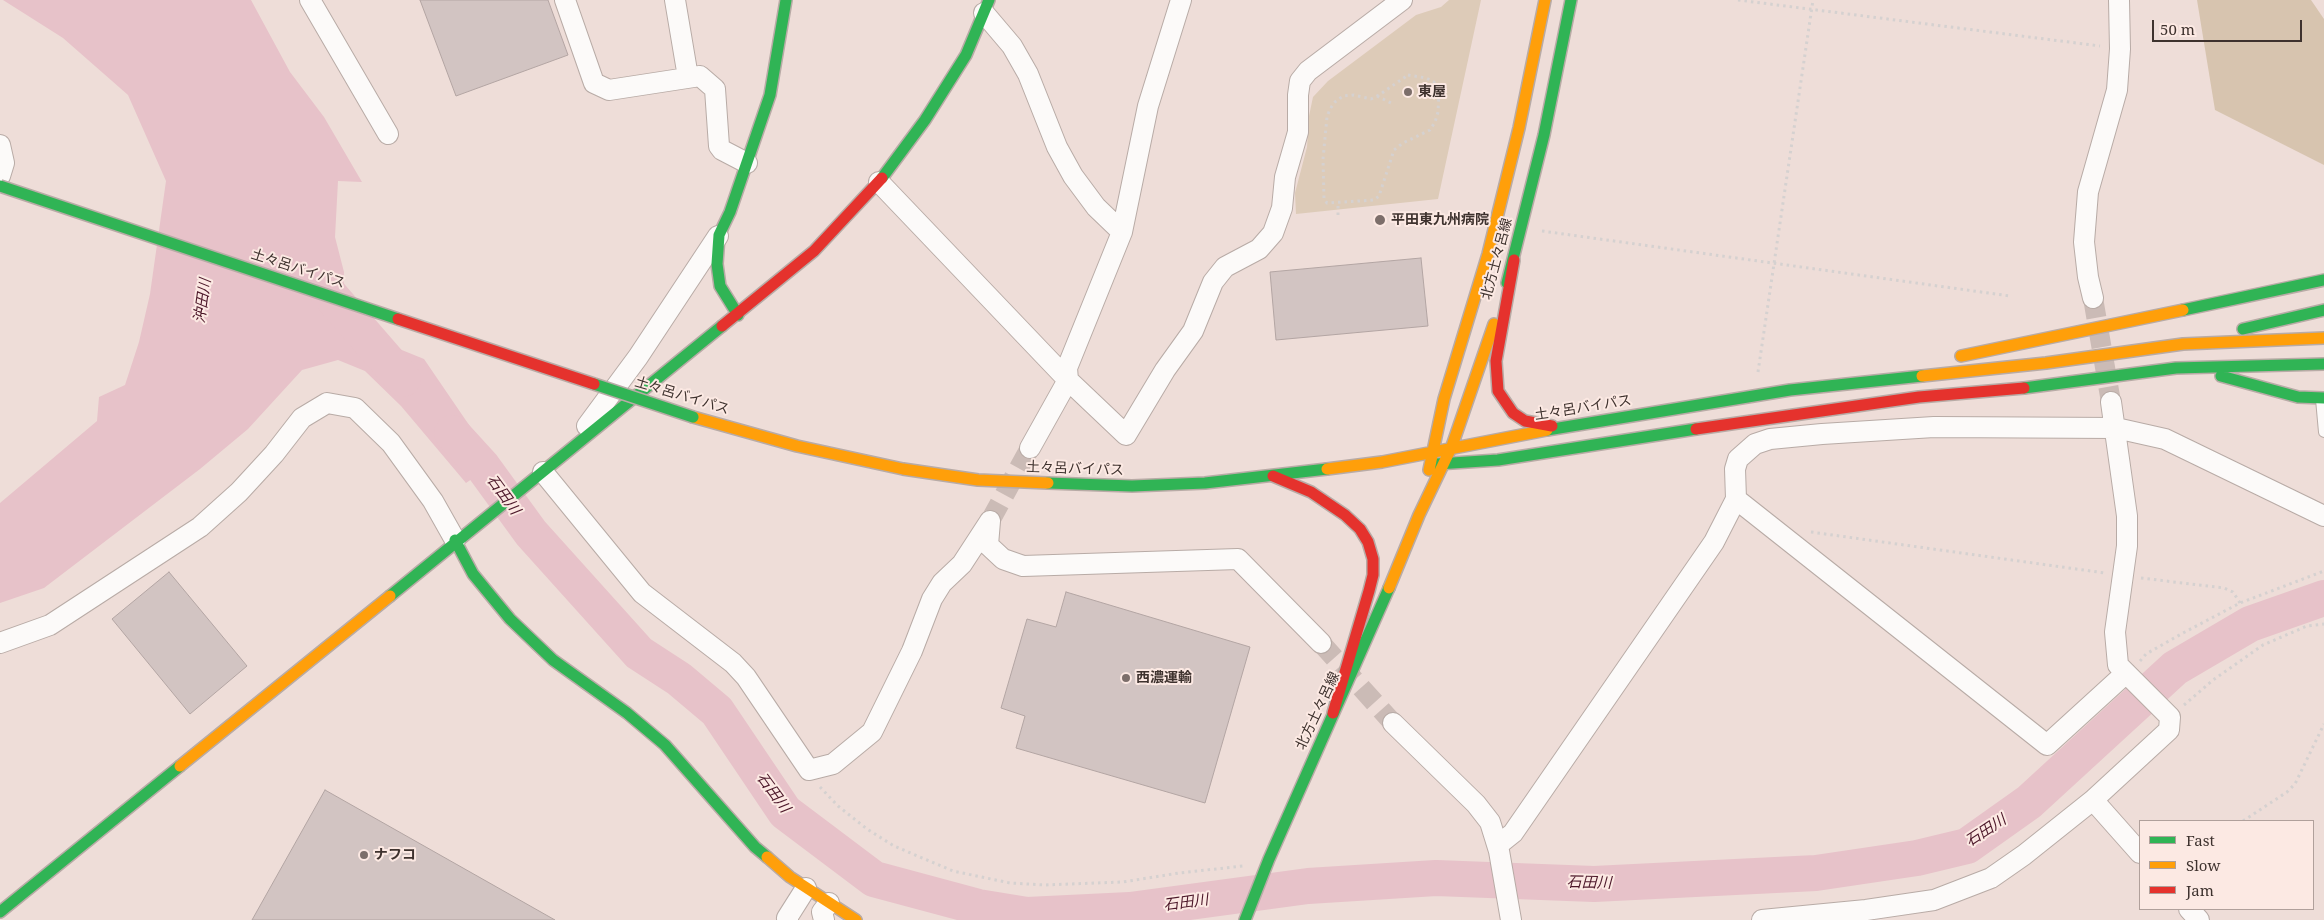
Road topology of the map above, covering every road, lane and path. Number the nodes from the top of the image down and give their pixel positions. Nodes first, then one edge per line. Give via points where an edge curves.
1 (310, 0) edge
2 (565, 0) edge
3 (675, 0) edge
4 (786, 0) edge
5 (1181, 0) edge
6 (1402, 0) edge
7 (1545, 0) edge
8 (1571, 0) edge
9 (1738, 0) edge
10 (1813, 0) edge
11 (2119, 0) edge
12 (987, 6) edge
13 (1811, 9) junction
14 (2120, 49) junction
15 (688, 77) junction
16 (1377, 96) junction
17 (1391, 103) dead end
18 (388, 134) dead end
19 (0, 145) edge
20 (747, 163) junction
21 (0, 176) edge
22 (879, 182) junction
23 (0, 186) edge
24 (1338, 203) junction
25 (1338, 215) dead end
26 (1522, 228) junction
27 (1122, 232) junction
28 (719, 234) junction
29 (1514, 260) junction
30 (1776, 263) junction
31 (2324, 280) edge
32 (2010, 296) dead end
33 (2092, 298) tunnel mouth
34 (2324, 310) edge
35 (738, 314) junction
36 (2324, 338) edge
37 (2183, 344) junction
38 (1951, 358) dead end
39 (2324, 364) edge
40 (1913, 365) dead end
41 (2176, 368) junction
42 (1068, 380) junction
43 (1790, 390) junction
44 (1755, 396) junction
45 (2323, 398) edge
46 (2111, 402) tunnel mouth
47 (1560, 427) junction
48 (2116, 428) junction
49 (2324, 432) edge
50 (1452, 446) junction
51 (571, 448) junction
52 (1030, 448) tunnel mouth
53 (1432, 451) junction
54 (1382, 462) junction
55 (1430, 464) junction
56 (1444, 464) junction
57 (1273, 476) junction
58 (538, 477) junction
59 (1736, 499) junction
60 (1419, 515) junction
61 (2324, 516) edge
62 (1807, 532) dead end
63 (455, 540) junction
64 (2324, 571) edge
65 (2122, 575) junction
66 (2240, 603) junction
67 (2324, 624) edge
68 (0, 643) edge
69 (1321, 644) tunnel mouth
70 (2128, 675) junction
71 (1333, 714) junction
72 (2168, 715) junction
73 (1393, 723) tunnel mouth
74 (2324, 724) edge
75 (809, 770) junction
76 (2093, 800) junction
77 (2244, 820) edge
78 (1498, 848) junction
79 (2139, 852) edge
80 (1269, 859) junction
81 (806, 888) junction
82 (2190, 910) edge
83 (826, 911) edge
84 (0, 912) edge
85 (1511, 917) edge
86 (788, 920) edge
87 (856, 920) edge
88 (1245, 920) edge
89 (1762, 920) edge
90 (2199, 920) edge

1 - 18 street
2 - 15 street via 594,83 609,90
3 - 15 street
4 - 20 main road via 770,95
5 - 27 street via 1148,106
6 - 42 street via 1308,71 1300,81 1298,132 1285,177 1282,208 1273,233 1259,248 1225,266 1213,282 1193,331 1126,435
7 - 53 main road, 北方土々呂線 via 1519,128 1488,254 1444,399
8 - 26 main road, 北方土々呂線
9 - 13 path
10 - 13 path
11 - 14 street
12 - 22 main road via 966,55 925,120
12 - 27 street via 1028,74 1057,147 1073,176 1096,207
13 - 14 path
13 - 30 path
14 - 33 street via 2117,90 2088,192 2084,242
15 - 20 street via 700,76 715,89 719,146
16 - 17 path
16 - 24 path via 1371,99 1343,96 1335,102 1327,117 1324,199 1327,203
16 - 24 path via 1408,75 1434,82 1440,92 1438,112 1430,130 1394,150 1379,196 1374,200
19 - 21 street via 4,164
20 - 28 main road
22 - 35 main road via 814,251
22 - 42 street
23 - 57 main road, 土々呂バイパス, bridge via 693,417 797,446 894,467 978,480 1132,486
24 - 25 path
26 - 29 main road, 北方土々呂線
26 - 30 path
27 - 42 street via 1067,368
28 - 35 main road via 717,264 720,286
28 - 51 street via 638,357
29 - 47 main road via 1496,361 1498,391 1513,413 1525,421
29 - 50 main road, 北方土々呂線
30 - 32 path
30 - 44 path
31 - 38 main road
34 - 37 main road
35 - 51 main road
36 - 37 main road
37 - 43 main road via 2046,363
39 - 41 main road
40 - 43 main road
41 - 45 main road via 2298,397
41 - 56 main road, 土々呂バイパス via 2046,386 1919,397 1498,460
42 - 52 street
43 - 44 main road, 土々呂バイパス
44 - 47 main road, 土々呂バイパス
45 - 49 lane
46 - 48 street
47 - 50 main road, 土々呂バイパス
48 - 59 street via 1934,427 1770,439 1755,444 1738,459
48 - 61 street via 2165,439
48 - 65 street via 2127,516
50 - 53 main road, 土々呂バイパス
50 - 56 main road, 北方土々呂線
51 - 58 main road
53 - 54 main road, 土々呂バイパス
53 - 55 main road, 北方土々呂線
54 - 55 main road, 土々呂バイパス
54 - 57 main road, 土々呂バイパス
55 - 56 main road, 土々呂バイパス
55 - 60 main road, 北方土々呂線
56 - 60 main road, 北方土々呂線
57 - 71 main road via 1311,492 1345,515 1360,529 1373,559 1369,591
58 - 63 main road
58 - 75 street via 642,593 733,662
59 - 70 street via 2047,745
59 - 78 street via 1714,542 1513,834
60 - 71 main road, 北方土々呂線 via 1374,629
62 - 65 path
63 - 68 street via 433,501 391,443 355,408 326,403 302,418 239,492 200,526 50,625
63 - 81 main road via 473,574 510,619 553,660 627,713 665,745 755,847
63 - 84 main road
64 - 66 path
65 - 66 path via 2224,588 2233,592
65 - 70 street via 2115,632 2118,665
66 - 70 path via 2146,654
67 - 72 path via 2306,626 2263,645
69 - 75 street via 1238,559 1023,566 1002,559 988,545 990,521 962,564 942,583 932,599 912,651 872,732 832,764
70 - 72 street
71 - 80 main road, 北方土々呂線
72 - 76 street via 2169,730
73 - 78 street via 1476,804 1490,822
74 - 77 path via 2295,784
75 - 80 path via 824,793 838,806 894,846 953,871 1010,883 1045,886 1122,882 1179,872 1244,866
76 - 79 street
76 - 89 street via 1991,878 1934,900
78 - 85 street
80 - 88 main road, 北方土々呂線
81 - 83 main road
81 - 86 street
82 - 90 street
83 - 87 main road

